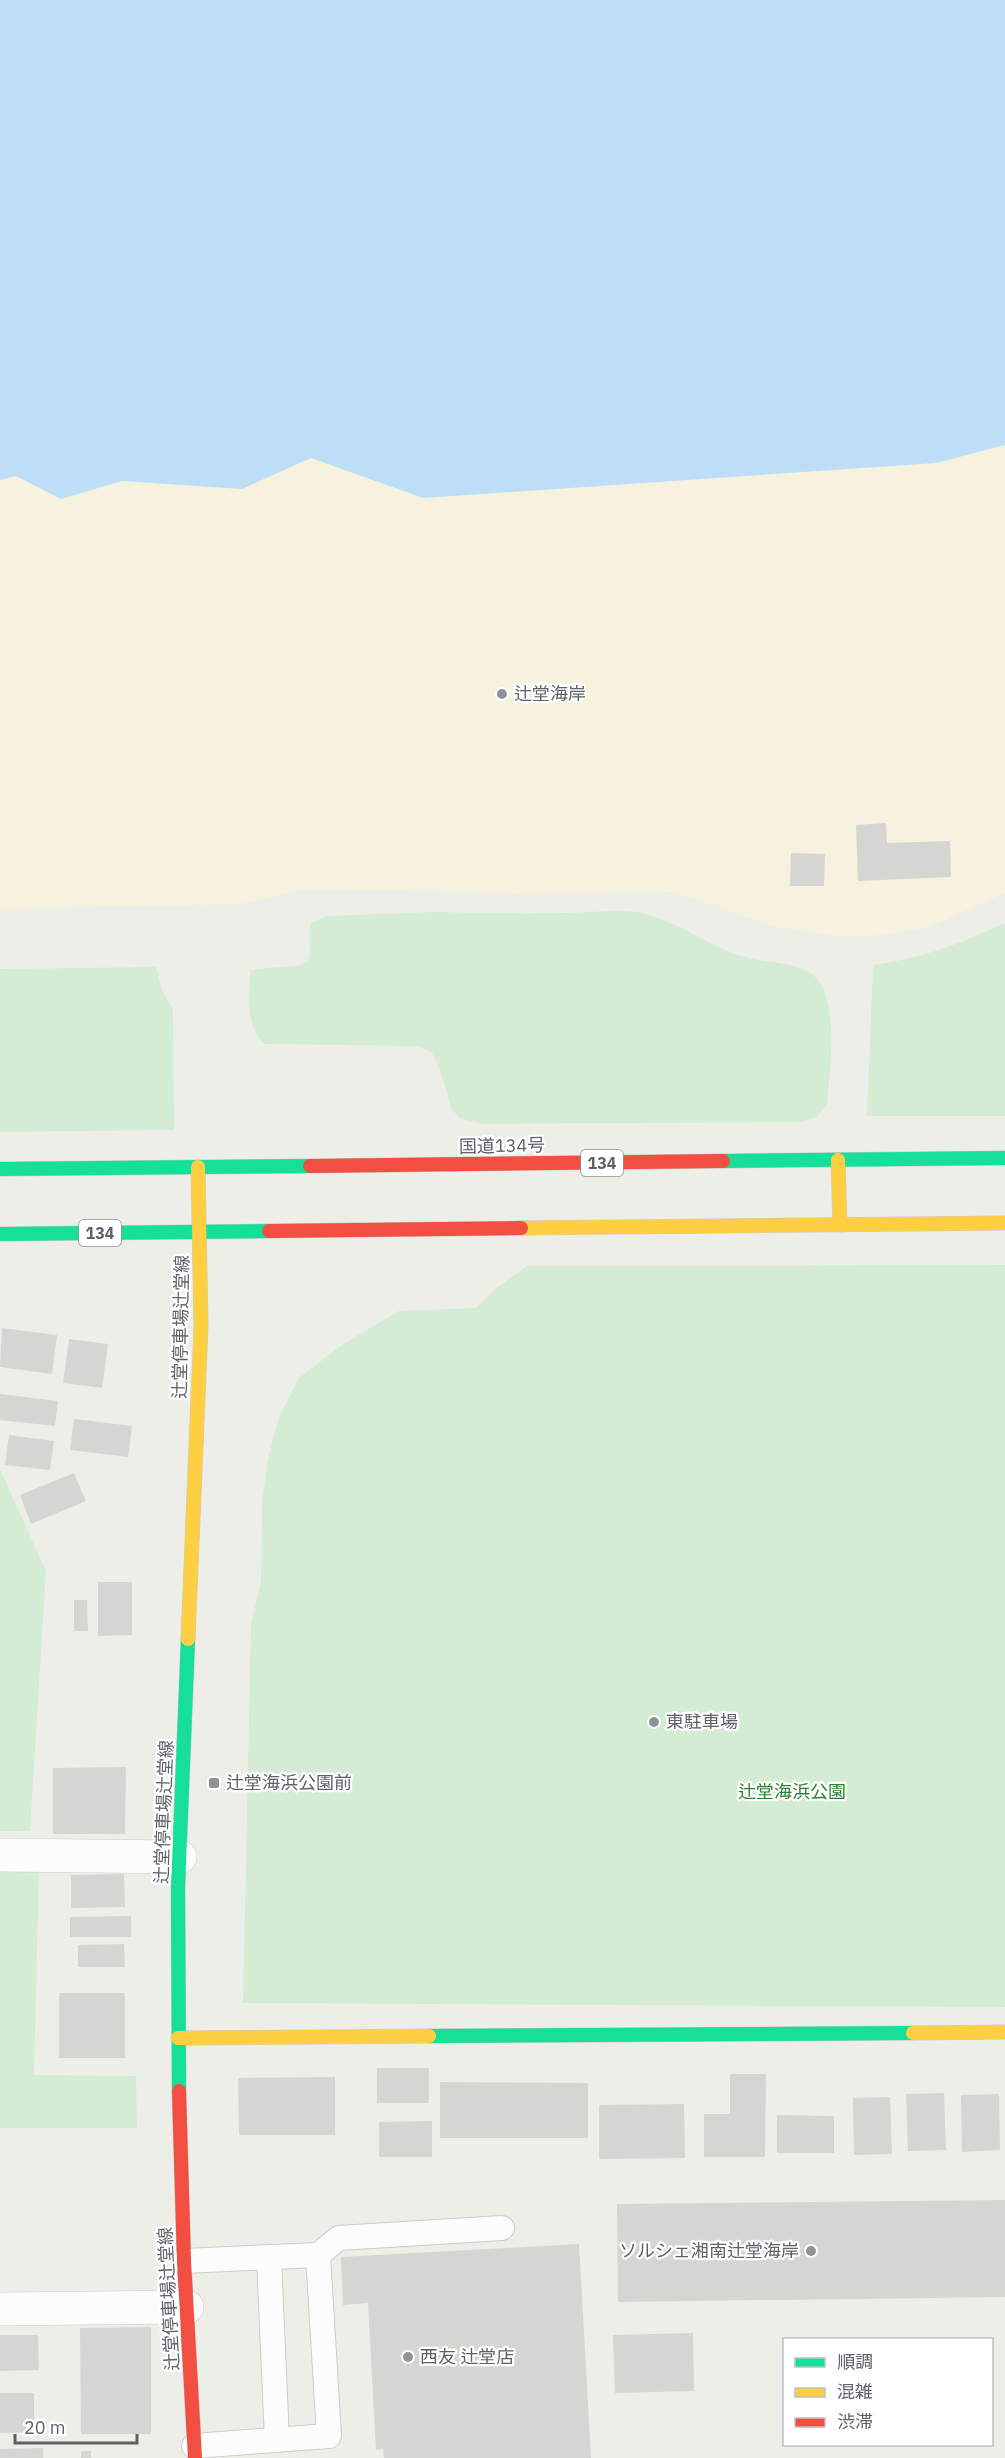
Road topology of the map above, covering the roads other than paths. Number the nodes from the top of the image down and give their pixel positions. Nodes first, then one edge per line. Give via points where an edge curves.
1 (1005, 1158) edge
2 (838, 1160) junction
3 (198, 1167) junction
4 (0, 1169) edge
5 (1005, 1223) edge
6 (840, 1225) junction
7 (200, 1232) junction
8 (0, 1234) edge
9 (0, 1855) edge
10 (180, 1857) junction
11 (1005, 2032) edge
12 (178, 2038) junction
13 (502, 2228) dead end
14 (318, 2255) junction
15 (270, 2258) junction
16 (184, 2261) junction
17 (187, 2307) junction
18 (0, 2309) edge
19 (277, 2440) junction
20 (194, 2452) edge

1 - 2 main road, 国道134号 / 134
2 - 3 main road, 国道134号 / 134
2 - 6 main road
3 - 4 main road, 国道134号 / 134
3 - 7 main road, 辻堂停車場辻堂線
5 - 6 main road, 134
6 - 7 main road, 134
7 - 8 main road, 134
7 - 10 main road, 辻堂停車場辻堂線 via 201,1326
9 - 10 street
10 - 12 main road, 辻堂停車場辻堂線
11 - 12 main road
12 - 16 main road, 辻堂停車場辻堂線
13 - 14 lane via 339,2238
14 - 15 lane
14 - 19 lane via 329,2436
15 - 16 lane
15 - 19 lane
16 - 17 main road, 辻堂停車場辻堂線
17 - 18 street
17 - 20 main road, 辻堂停車場辻堂線
19 - 20 lane

